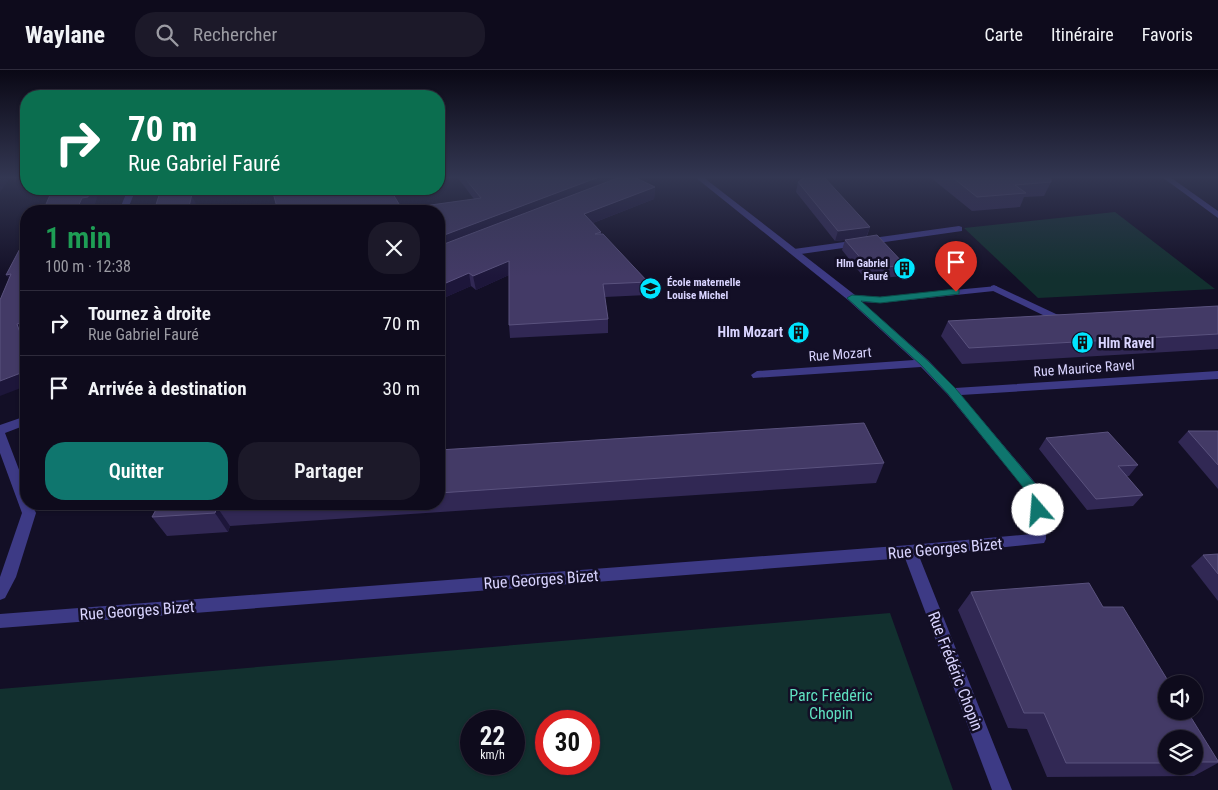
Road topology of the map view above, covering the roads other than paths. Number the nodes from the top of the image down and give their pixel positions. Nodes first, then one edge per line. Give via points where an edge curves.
1 (742, 211) edge
2 (958, 229) dead end
3 (794, 252) junction
4 (852, 298) junction
5 (1076, 319) edge
6 (924, 363) junction
7 (757, 374) dead end
8 (1218, 375) edge
9 (952, 392) junction
10 (20, 422) edge
11 (0, 430) edge
12 (0, 436) edge
13 (20, 489) edge
14 (28, 510) edge
15 (910, 551) junction
16 (0, 593) edge
17 (0, 621) edge
18 (1002, 790) edge

1 - 3 street
2 - 3 street
3 - 4 street
4 - 5 street via 880,300 994,288 1053,316
4 - 6 street
6 - 7 street, Rue Mozart
6 - 9 street
8 - 9 street, Rue Maurice Ravel
9 - 15 street, Rue Georges Bizet via 1038,496 1039,539
10 - 11 street
12 - 13 street
14 - 16 street
15 - 17 street, Rue Georges Bizet
15 - 18 street, Rue Frédéric Chopin

